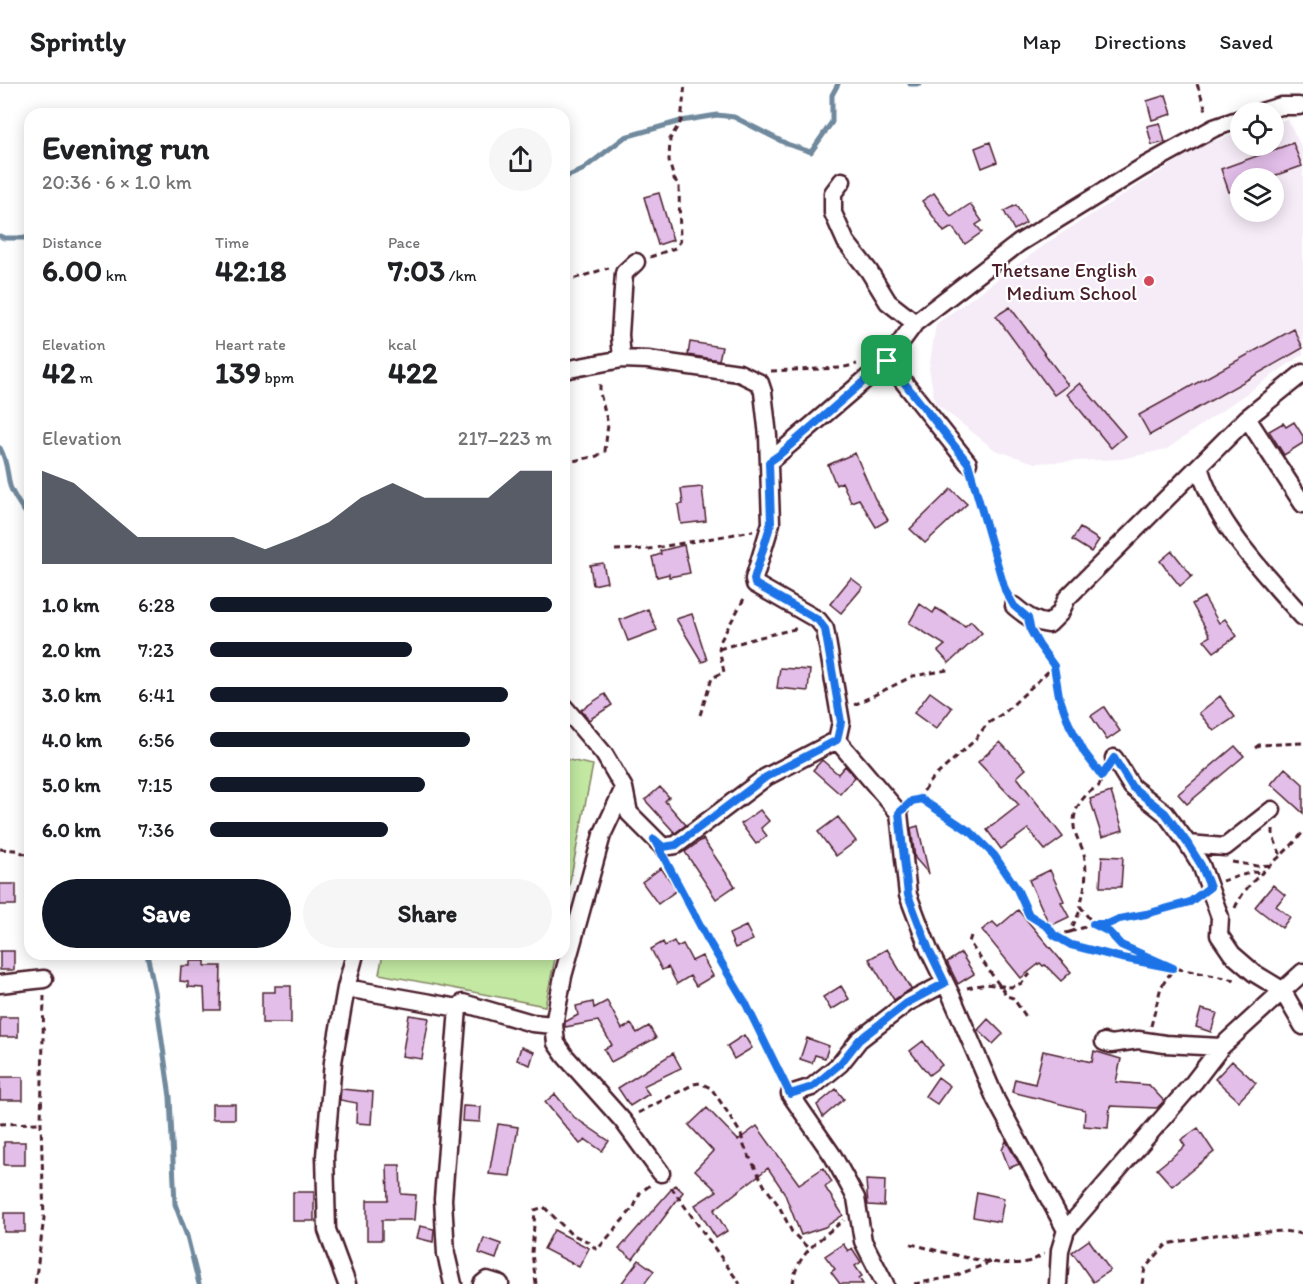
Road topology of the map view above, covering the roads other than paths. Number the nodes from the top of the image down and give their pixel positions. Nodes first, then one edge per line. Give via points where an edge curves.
1 (1284, 106) edge
2 (1302, 108) edge
3 (1230, 122) edge
4 (842, 181) dead end
5 (636, 262) road end
6 (915, 323) junction
7 (617, 360) junction
8 (887, 361) junction
9 (570, 369) edge
10 (1303, 373) edge
11 (1247, 418) junction
12 (769, 462) junction
13 (968, 463) road end
14 (1199, 467) junction
15 (1303, 504) edge
16 (1014, 606) road end
17 (1303, 617) edge
18 (570, 714) edge
19 (837, 740) junction
20 (1114, 758) road end
21 (624, 788) junction
22 (1272, 810) road end
23 (1188, 844) junction
24 (570, 951) edge
25 (353, 960) edge
26 (567, 960) edge
27 (1303, 972) edge
28 (44, 979) road end
29 (0, 984) edge
30 (346, 988) junction
31 (948, 989) junction
32 (1282, 990) junction
33 (458, 1008) junction
34 (554, 1025) junction
35 (1303, 1026) edge
36 (1104, 1041) dead end
37 (1221, 1047) junction
38 (661, 1173) road end
39 (1066, 1230) junction
40 (347, 1284) edge
41 (453, 1284) edge
42 (482, 1284) edge
43 (500, 1284) edge
44 (885, 1284) edge
45 (1058, 1284) edge

1 - 2 street
3 - 6 street via 1143,166 1019,243
4 - 6 street via 833,193 833,213 846,242 888,302
5 - 7 street via 624,273
6 - 8 street
7 - 9 street
7 - 12 street via 648,360 739,373 760,383
8 - 12 street
8 - 13 street
10 - 11 street
11 - 14 street
11 - 15 street
12 - 19 street via 771,523 755,584 818,620 825,629 841,722
14 - 16 street via 1067,598 1056,619 1049,624 1028,618
14 - 17 street via 1204,485 1241,546
18 - 21 street via 604,754
19 - 21 street via 766,777 676,845 663,847 629,813
19 - 31 street via 899,813 908,895
20 - 23 street via 1132,787 1165,813
21 - 24 street via 602,835
22 - 23 street via 1225,848
23 - 32 street via 1210,887 1220,917 1219,935 1232,954
25 - 30 street
26 - 34 street
27 - 32 street
28 - 29 street
30 - 33 street
30 - 40 street via 333,1062 325,1156 327,1230
31 - 39 street via 996,1100
31 - 44 street via 907,1003 859,1040 840,1064 812,1087 790,1094 833,1156 856,1198 863,1241
32 - 35 street
32 - 37 street
33 - 34 street via 463,1003 532,1023
33 - 41 street via 443,1199 446,1254
34 - 38 street via 556,1044 623,1121
36 - 37 street
37 - 39 street
39 - 45 street via 1060,1250
42 - 43 street via 487,1280

